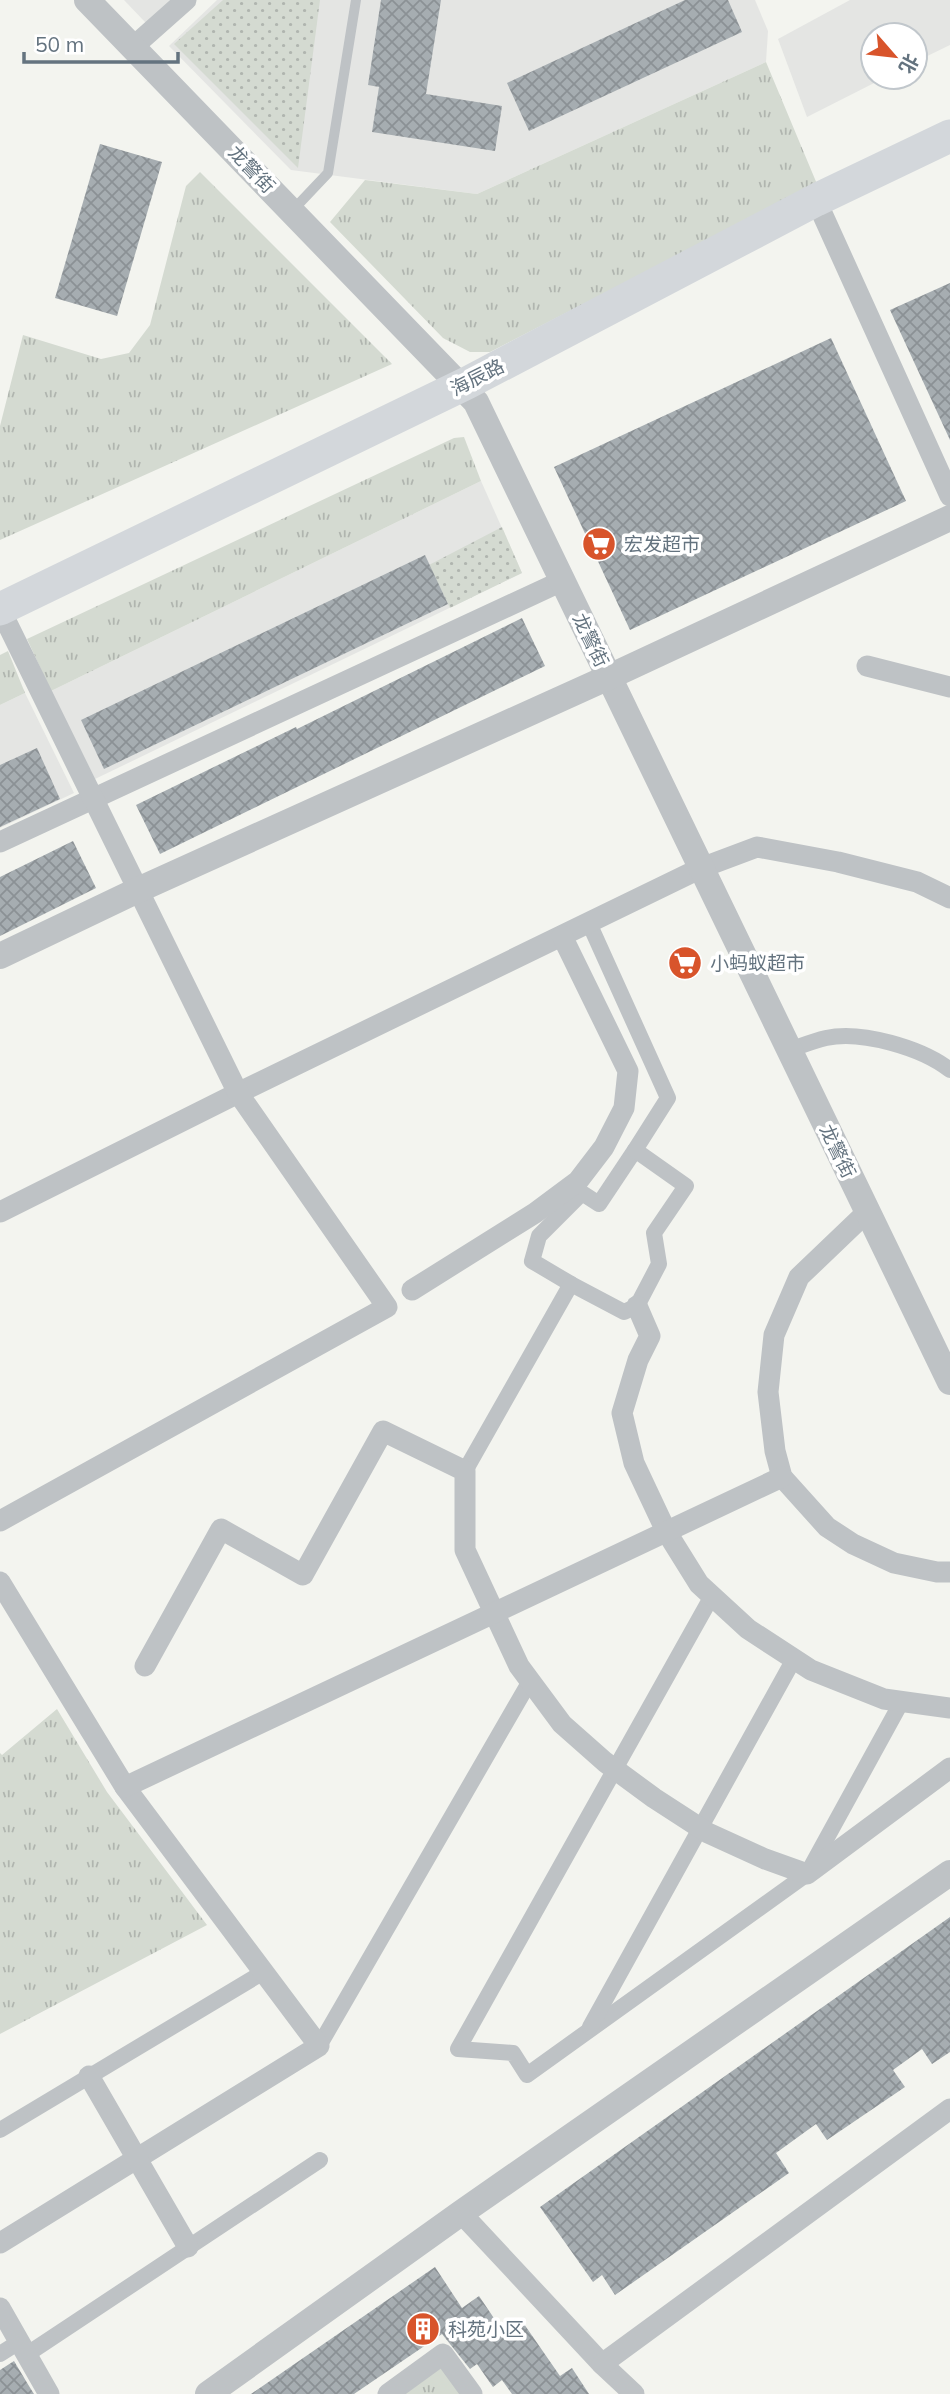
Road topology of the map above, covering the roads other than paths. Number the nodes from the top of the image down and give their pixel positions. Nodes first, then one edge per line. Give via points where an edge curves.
1 (87, 0) edge
2 (186, 0) edge
3 (356, 0) edge
4 (133, 47) junction
5 (950, 136) edge
6 (950, 160) edge
7 (821, 210) junction
8 (292, 211) junction
9 (468, 394) junction
10 (950, 496) edge
11 (950, 517) edge
12 (562, 581) junction
13 (3, 623) edge
14 (867, 666) dead end
15 (609, 677) junction
16 (950, 687) edge
17 (93, 799) junction
18 (0, 842) edge
19 (701, 868) junction
20 (138, 890) junction
21 (950, 898) edge
22 (589, 923) junction
23 (562, 936) junction
24 (0, 956) edge
25 (789, 1050) junction
26 (950, 1070) edge
27 (237, 1093) junction
28 (635, 1150) junction
29 (0, 1212) edge
30 (867, 1212) junction
31 (572, 1284) junction
32 (412, 1290) dead end
33 (636, 1306) junction
34 (950, 1382) edge
35 (465, 1471) junction
36 (782, 1477) junction
37 (0, 1521) edge
38 (666, 1531) junction
39 (950, 1572) edge
40 (0, 1582) edge
41 (712, 1596) junction
42 (495, 1612) junction
43 (794, 1659) junction
44 (145, 1666) dead end
45 (530, 1681) junction
46 (902, 1701) junction
47 (950, 1708) edge
48 (950, 1768) edge
49 (616, 1770) junction
50 (125, 1787) junction
51 (699, 1828) junction
52 (950, 1873) edge
53 (807, 1874) junction
54 (262, 1973) junction
55 (587, 2032) junction
56 (319, 2046) junction
57 (89, 2077) junction
58 (950, 2109) edge
59 (0, 2130) edge
60 (136, 2158) junction
61 (320, 2160) dead end
62 (461, 2213) junction
63 (0, 2243) edge
64 (188, 2247) junction
65 (0, 2308) edge
66 (23, 2348) junction
67 (0, 2354) edge
68 (602, 2364) junction
69 (49, 2394) edge
70 (208, 2394) edge
71 (388, 2394) edge
72 (472, 2394) edge
73 (634, 2394) edge

1 - 4 street, 龙警街
2 - 4 street
3 - 8 lane via 328,173
4 - 8 street, 龙警街
5 - 7 main road, 海辰路
6 - 7 main road, 海辰路
7 - 9 main road, 海辰路
7 - 10 street
8 - 9 street, 龙警街
9 - 12 street, 龙警街
9 - 13 main road, 海辰路
11 - 15 street
12 - 15 street, 龙警街
12 - 17 street
13 - 17 street
14 - 16 street
15 - 19 street, 龙警街
15 - 20 street
17 - 18 street
17 - 20 street
19 - 21 street via 757,847 917,882
19 - 22 street
19 - 25 street, 龙警街
20 - 24 street
20 - 27 street
22 - 23 street
22 - 28 street via 667,1098
23 - 27 street
23 - 32 street via 628,1071 624,1108 604,1147 578,1181
25 - 26 street via 827,1037 876,1038 935,1058
25 - 30 street, 龙警街
27 - 29 street
27 - 37 street via 387,1307
28 - 31 street via 599,1204 582,1193 540,1236 532,1261
28 - 33 street via 686,1186 654,1233 659,1264
30 - 34 street, 龙警街
30 - 36 street via 799,1278 774,1335 768,1392
31 - 33 street via 624,1312
31 - 35 street
33 - 38 street via 650,1336 622,1413 634,1463
35 - 42 street via 465,1549
35 - 44 street via 383,1430 303,1575 221,1529
36 - 38 street
36 - 39 street via 827,1527 853,1544 894,1563
38 - 41 street via 699,1584
38 - 42 street
40 - 50 street
41 - 43 street via 748,1629
41 - 49 street
42 - 45 street
42 - 50 street
43 - 46 street via 884,1699
43 - 51 street
45 - 49 street via 562,1724
45 - 56 street
46 - 47 street
46 - 53 street
48 - 53 street
49 - 51 street
49 - 55 street via 458,2049 513,2053 527,2075
50 - 54 street
51 - 53 street
51 - 55 street
52 - 62 street
53 - 55 street
54 - 56 street
54 - 57 street
56 - 60 street
57 - 59 street
57 - 60 street
58 - 68 street
60 - 63 street
60 - 64 street
61 - 64 street
62 - 68 street
62 - 70 street
64 - 66 street
65 - 66 street
66 - 67 street
66 - 69 street
68 - 73 street
71 - 72 street via 443,2354

